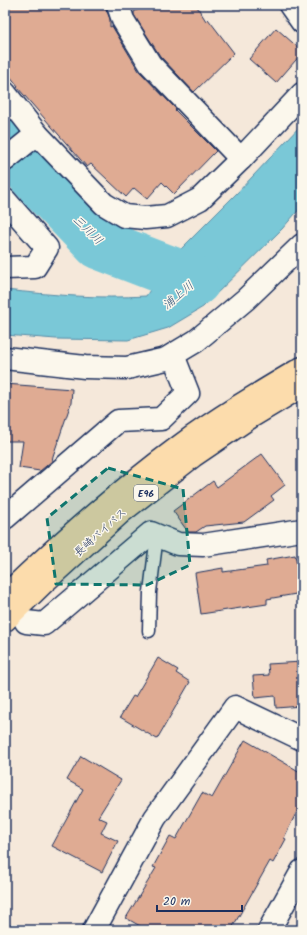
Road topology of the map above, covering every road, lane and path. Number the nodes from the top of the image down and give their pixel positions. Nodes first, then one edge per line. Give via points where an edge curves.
1 (118, 5) edge
2 (290, 5) edge
3 (302, 22) edge
4 (5, 93) edge
5 (302, 94) edge
6 (37, 134) junction
7 (241, 159) junction
8 (5, 160) edge
9 (5, 200) edge
10 (302, 245) edge
11 (5, 268) edge
12 (173, 355) junction
13 (5, 358) edge
14 (302, 368) edge
15 (302, 386) edge
16 (5, 518) edge
17 (302, 530) edge
18 (157, 536) junction
19 (5, 596) edge
20 (5, 620) edge
21 (26, 622) dead end
22 (150, 630) dead end
23 (302, 739) edge
24 (302, 871) edge
25 (94, 930) edge
26 (269, 930) edge

1 - 7 street via 150,64
2 - 3 street
4 - 6 street
5 - 7 street
6 - 7 street via 104,204 124,216 167,216 200,199
6 - 8 street
9 - 11 street via 47,248 35,267
10 - 12 street via 246,299 196,341
12 - 13 street via 127,368 85,367
12 - 16 street via 188,393 161,419 118,420
14 - 19 highway, 長崎バイパス / E96 via 245,402 180,446 110,501
15 - 20 highway, 長崎バイパス / E96 via 193,456 120,514
17 - 18 street via 202,546 178,544
18 - 21 street via 151,533 44,624
18 - 22 lane via 150,592
23 - 25 street via 235,707 155,818
24 - 26 street

